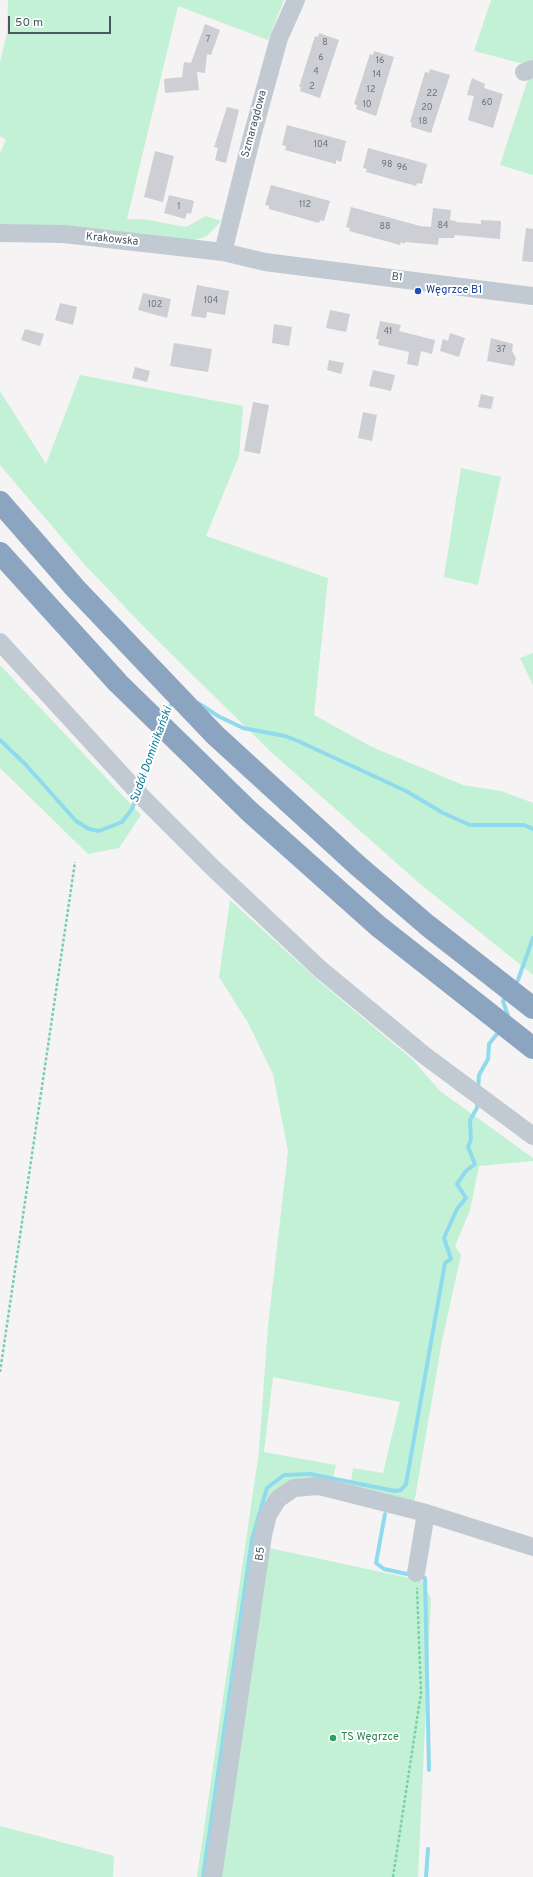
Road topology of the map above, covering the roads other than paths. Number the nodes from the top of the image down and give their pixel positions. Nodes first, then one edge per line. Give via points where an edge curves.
1 (296, 0) edge
2 (0, 233) edge
3 (223, 252) junction
4 (308, 268) joint
5 (533, 296) edge
6 (0, 502) edge
7 (0, 553) edge
8 (0, 642) edge
9 (533, 1008) edge
10 (533, 1048) edge
11 (533, 1136) edge
12 (426, 1513) junction
13 (533, 1547) edge
14 (416, 1573) road end
15 (214, 1877) edge

1 - 3 street, Szmaragdowa via 279,38
2 - 3 street, Krakowska via 64,234
3 - 4 street, Krakowska via 265,262
4 - 5 street, B1
6 - 9 highway via 74,588 215,735 357,865 433,930
7 - 10 highway via 118,682 249,812 378,926
8 - 11 street via 145,800 320,969 424,1055
12 - 13 street, B5
12 - 14 street
12 - 15 street, B5 via 313,1486 288,1491 270,1510 263,1535

